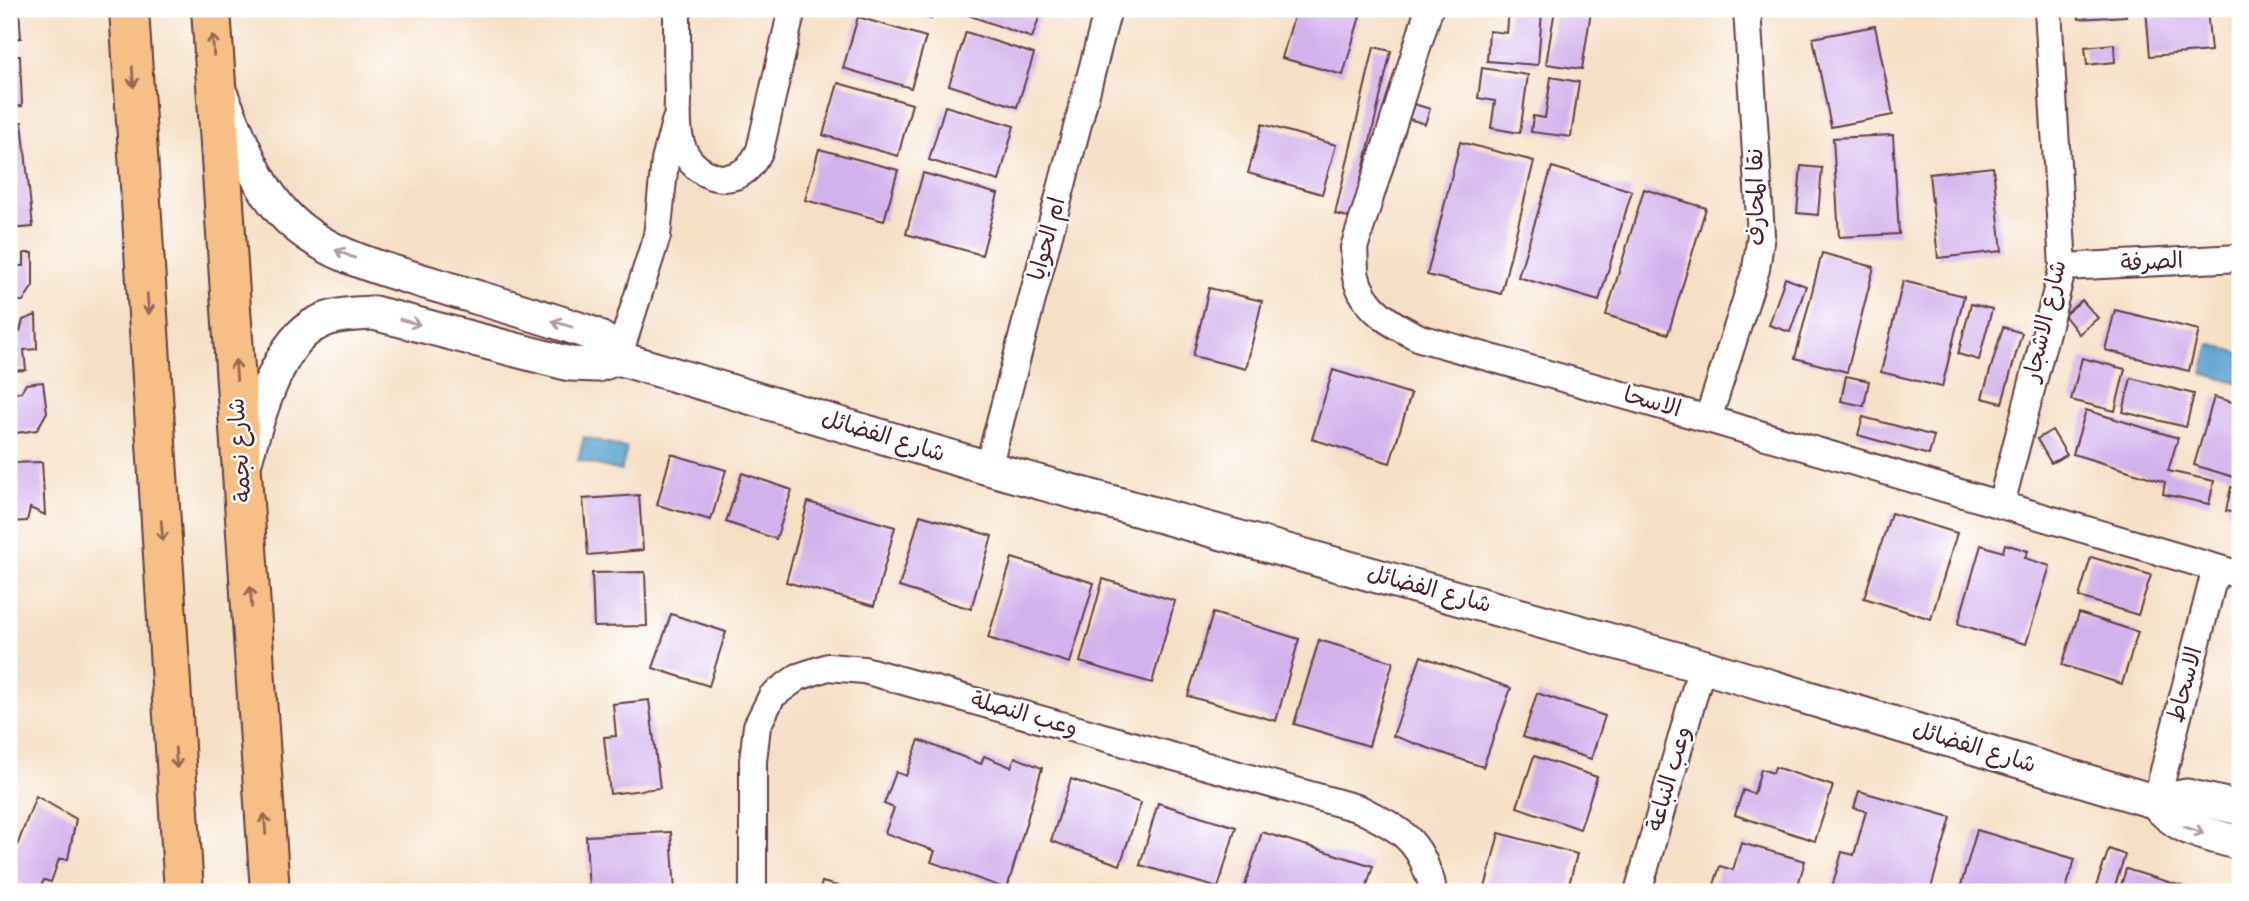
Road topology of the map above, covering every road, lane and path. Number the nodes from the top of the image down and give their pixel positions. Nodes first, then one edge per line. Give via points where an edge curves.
1 (129, 9) edge
2 (211, 9) edge
3 (677, 9) edge
4 (792, 9) edge
5 (1108, 9) edge
6 (1429, 9) edge
7 (1747, 9) edge
8 (2048, 9) edge
9 (216, 84) junction
10 (678, 112) junction
11 (2240, 258) edge
12 (2063, 267) junction
13 (618, 358) junction
14 (1708, 419) junction
15 (988, 468) junction
16 (243, 470) junction
17 (2001, 503) junction
18 (2228, 572) edge
19 (1702, 666) junction
20 (2156, 802) junction
21 (2240, 807) edge
22 (2240, 843) edge
23 (184, 892) edge
24 (270, 892) edge
25 (753, 892) edge
26 (1432, 892) edge
27 (1638, 892) edge

1 -> 23 main road
9 -> 2 main road, شارع نجمة
3 - 10 street
4 - 10 street via 753,164 734,177 703,173 681,145
5 - 15 street, ام الحوايا
6 - 14 street, الاسحا via 1354,248 1356,277 1368,302 1390,324 1420,338
7 - 14 street, نقا المحارف via 1761,235 1756,270
8 - 12 street, شارع الاشجار
13 -> 9 street, شارع الفضائل via 593,334 376,267 310,234 289,219 267,191
16 -> 9 main road, شارع نجمة
10 - 13 street via 665,161 657,236
11 - 12 street, الصرفة
12 - 17 street, شارع الاشجار
13 - 15 street, شارع الفضائل
16 -> 13 street, شارع الفضائل via 259,411 292,346 313,325 340,314 374,313 570,364 597,365
14 - 17 street, الاسحا
15 - 19 street, شارع الفضائل
24 -> 16 main road, شارع نجمة
17 - 18 street, الاسحا
18 - 20 street, الاسحاط
19 - 20 street, شارع الفضائل
19 - 27 street, وعب النباعة
20 - 21 street, شارع الفضائل via 2187,796
20 -> 22 street via 2178,824
25 - 26 street, وعب النصلة via 757,726 772,696 798,677 828,667 864,670 1360,809 1399,829 1422,852

